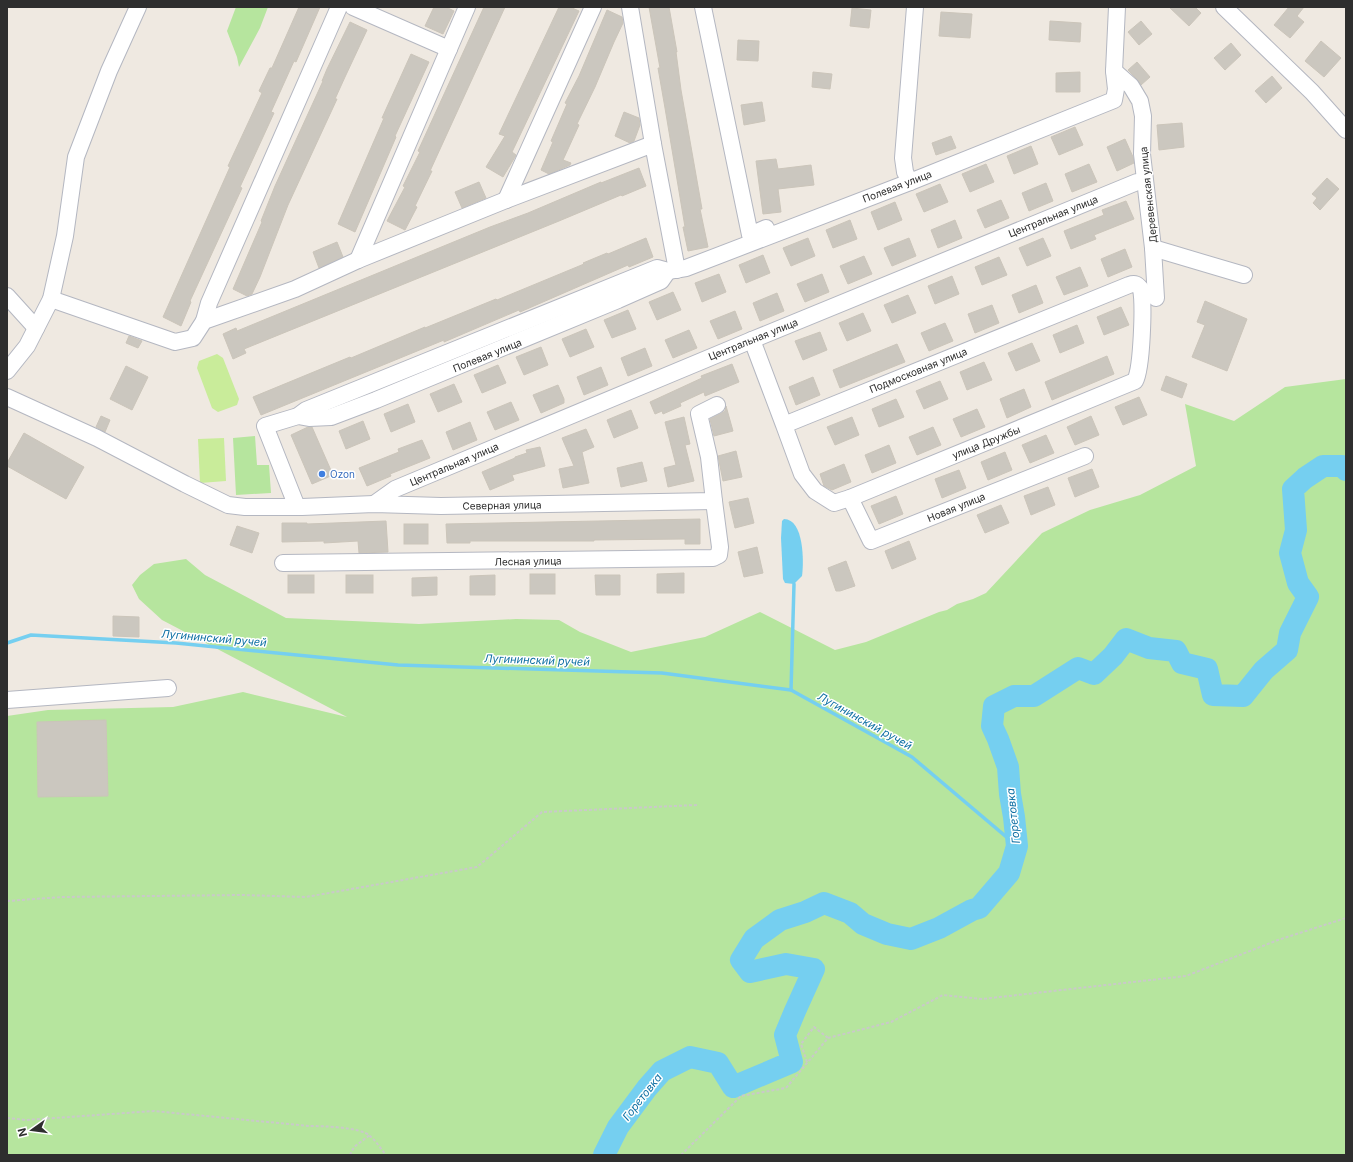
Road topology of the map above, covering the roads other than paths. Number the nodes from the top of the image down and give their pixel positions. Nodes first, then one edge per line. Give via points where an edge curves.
1 (138, 7) edge
2 (339, 7) edge
3 (353, 7) edge
4 (467, 7) edge
5 (593, 7) edge
6 (630, 7) edge
7 (703, 7) edge
8 (915, 7) edge
9 (1117, 7) edge
10 (1224, 7) edge
11 (449, 49) junction
12 (1114, 72) junction
13 (1346, 130) edge
14 (653, 144) junction
15 (908, 177) junction
16 (1137, 182) dead end
17 (506, 200) junction
18 (1153, 248) junction
19 (358, 260) junction
20 (672, 271) junction
21 (1244, 275) dead end
22 (1138, 285) joint
23 (7, 296) edge
24 (1156, 298) dead end
25 (51, 300) junction
26 (204, 321) junction
27 (36, 328) junction
28 (487, 337) junction
29 (752, 340) junction
30 (494, 353) junction
31 (7, 371) edge
32 (7, 397) edge
33 (717, 405) dead end
34 (298, 416) junction
35 (784, 425) junction
36 (1085, 456) dead end
37 (850, 498) junction
38 (714, 501) junction
39 (374, 504) junction
40 (297, 506) junction
41 (283, 563) dead end
42 (168, 688) dead end
43 (7, 700) edge

1 - 25 street via 109,71 76,157 65,236
2 - 26 street via 209,303
3 - 11 street
4 - 11 street
5 - 17 street
6 - 14 street
7 - 15 street via 750,235
8 - 15 street via 903,158
9 - 12 street
10 - 13 street via 1312,92
11 - 19 street
12 - 15 street via 1116,89 936,162
12 - 18 street, Деревенская улица via 1131,86 1140,101 1143,116 1142,154
14 - 17 street
14 - 20 street
15 - 20 street, Полевая улица via 686,268
16 - 29 street, Центральная улица
17 - 19 street
18 - 21 street
18 - 24 street, Деревенская улица
19 - 26 street via 295,289
20 - 28 street, Полевая улица via 657,268
20 - 30 street, Полевая улица via 662,281
22 - 35 street, Подмосковная улица via 1129,285
22 - 37 street, улица Дружбы via 1142,293 1141,341 1138,376 1135,381
23 - 27 street
25 - 26 street via 175,342 192,338
25 - 27 street
27 - 31 street via 27,346
28 - 30 street
28 - 34 street, Полевая улица via 306,410
29 - 35 street
29 - 39 street, Центральная улица via 394,489
30 - 34 street, Полевая улица via 331,417
32 - 40 street, Северная улица via 97,438 228,505
33 - 38 street via 699,414 709,457
34 - 40 street, Полевая улица via 265,426
35 - 37 street, улица Дружбы via 802,474 815,492 834,503
36 - 37 street, Новая улица via 871,541
38 - 39 street, Северная улица via 441,506
38 - 41 street, Лесная улица via 720,547 719,555 713,558
39 - 40 street, Северная улица
42 - 43 street

